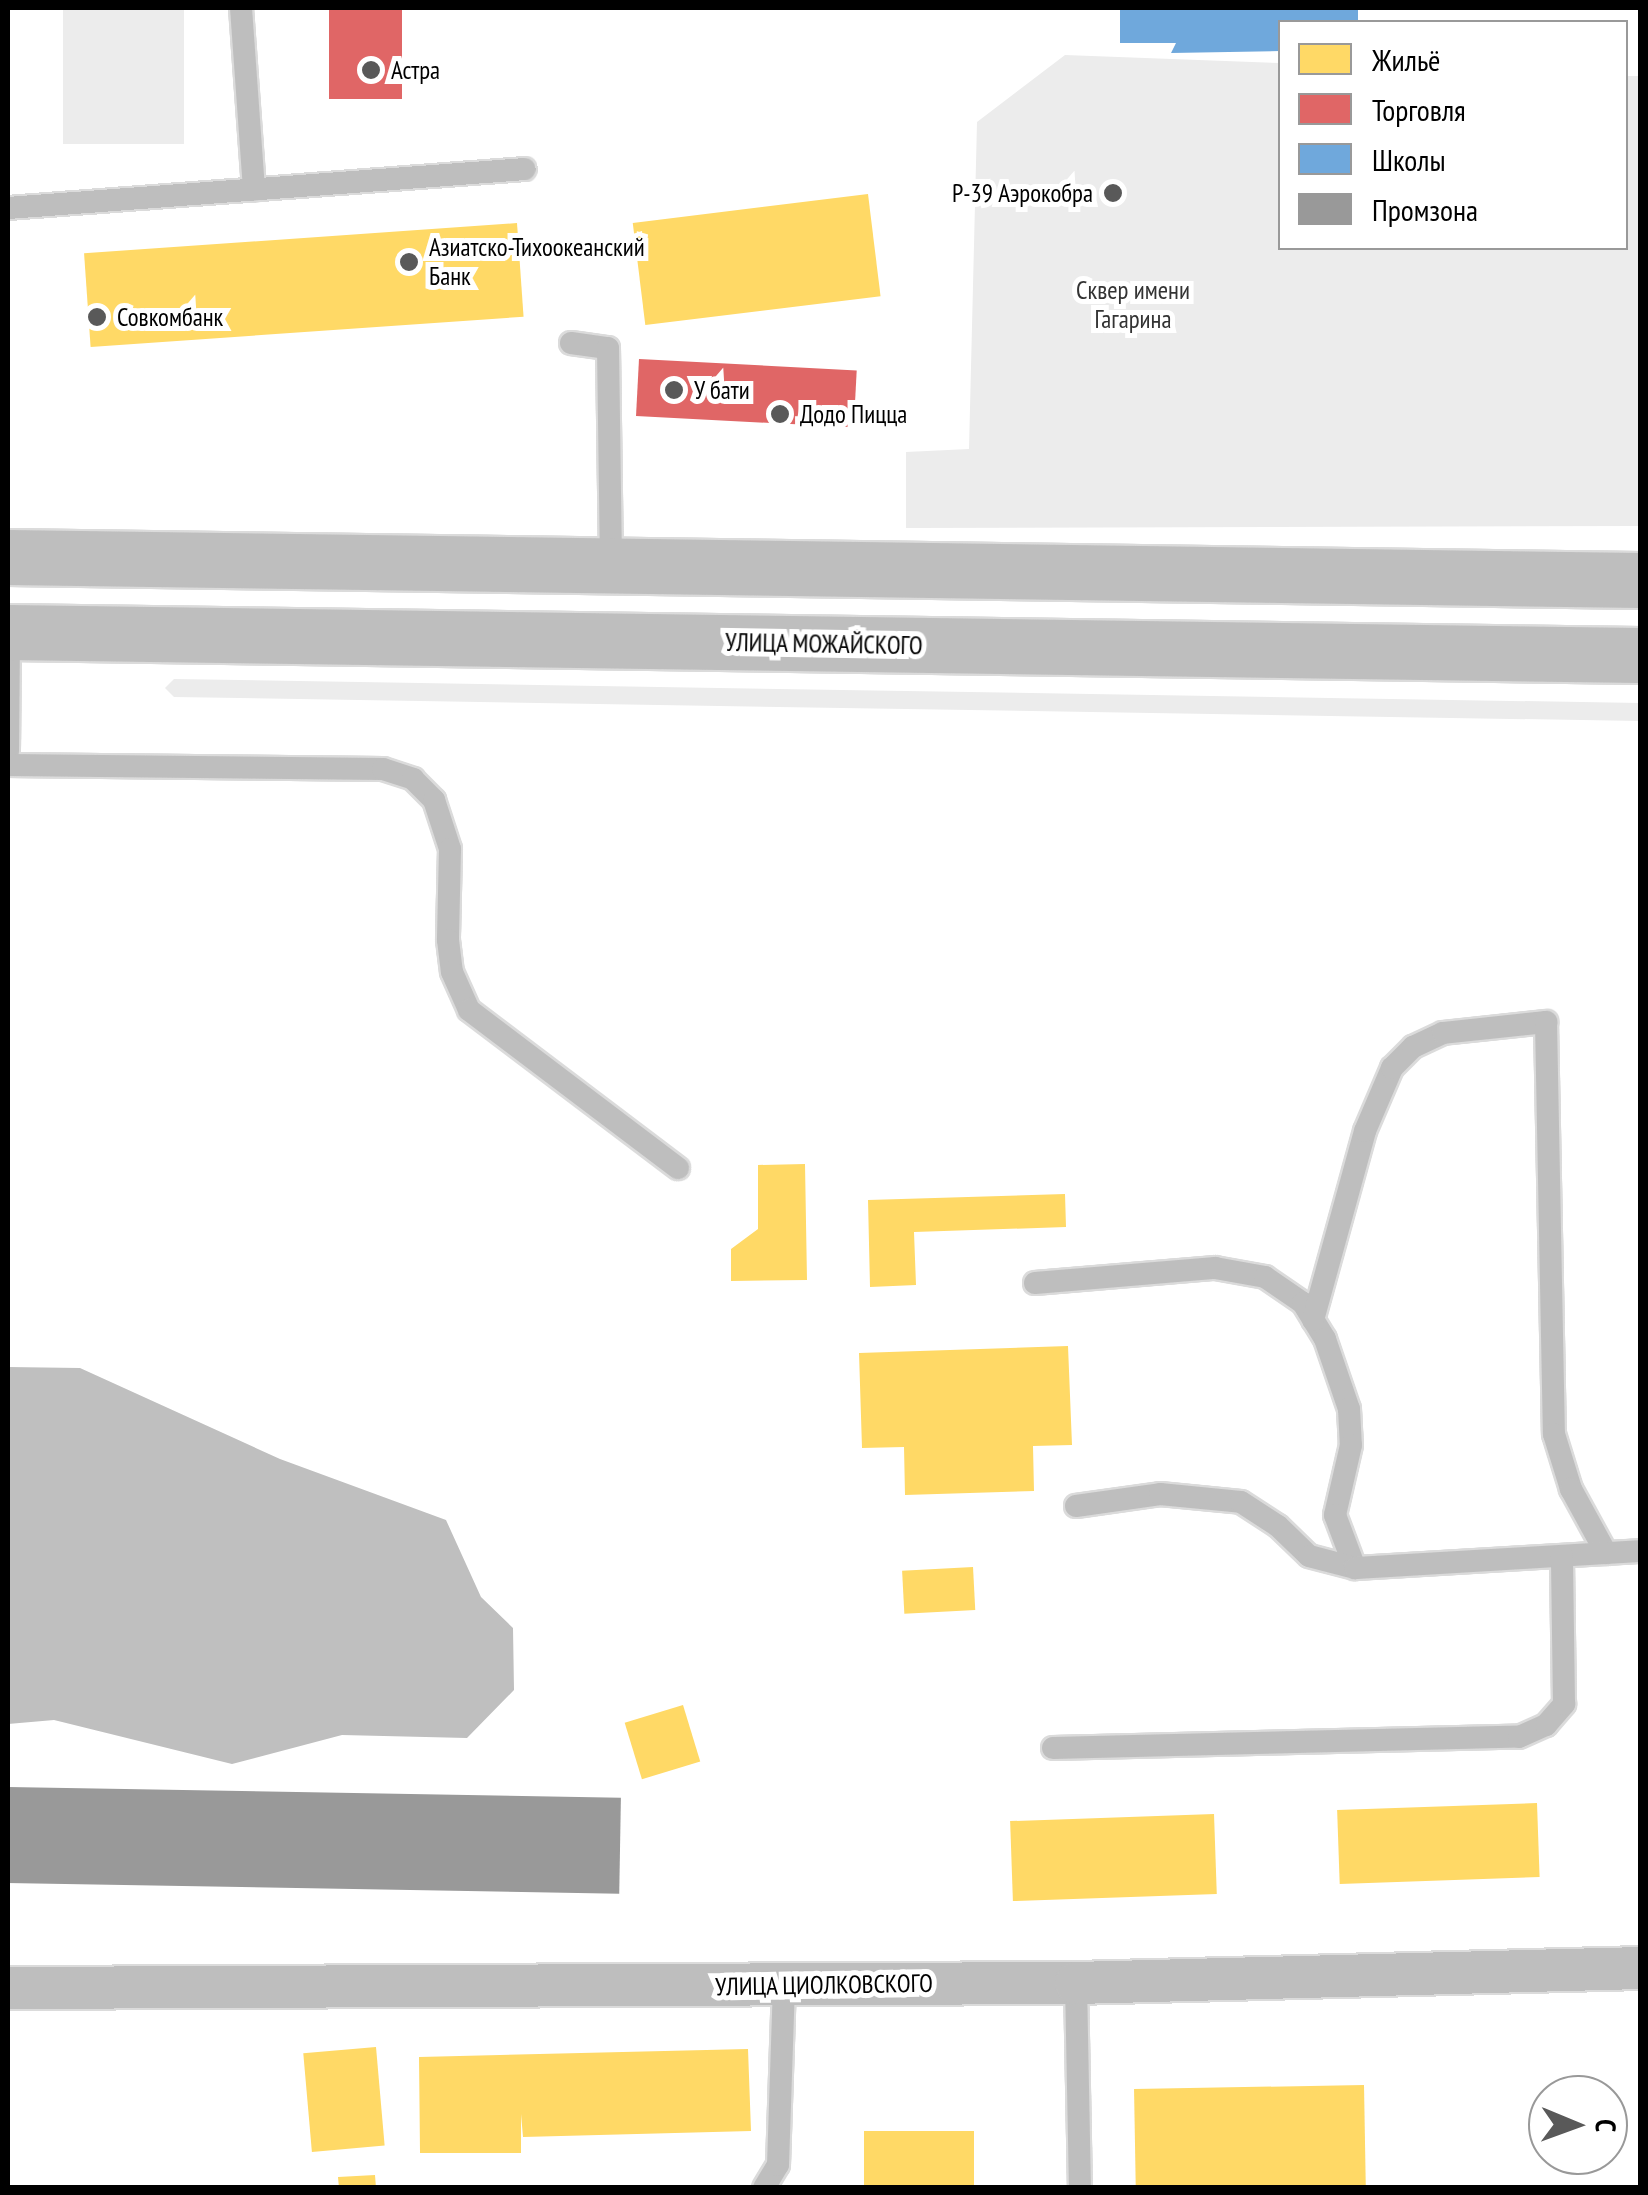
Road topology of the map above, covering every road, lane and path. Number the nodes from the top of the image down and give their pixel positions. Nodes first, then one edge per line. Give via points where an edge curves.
1 (242, 8) edge
2 (525, 169) dead end
3 (254, 190) junction
4 (8, 208) edge
5 (572, 343) dead end
6 (8, 547) edge
7 (611, 566) junction
8 (1640, 580) edge
9 (8, 632) edge
10 (1640, 655) edge
11 (8, 751) edge
12 (8, 765) edge
13 (678, 1168) dead end
14 (1036, 1284) dead end
15 (1313, 1320) junction
16 (1076, 1506) dead end
17 (1640, 1551) edge
18 (1606, 1553) junction
19 (1562, 1556) junction
20 (1355, 1568) junction
21 (1053, 1748) dead end
22 (1640, 1968) edge
23 (1076, 1982) junction
24 (784, 1986) junction
25 (8, 1988) edge
26 (764, 2188) edge
27 (1080, 2188) edge

1 - 3 lane
2 - 3 lane
3 - 4 lane
5 - 7 lane via 608,348
6 - 7 main road
6 - 9 main road
7 - 8 main road
9 - 10 main road, УЛИЦА МОЖАЙСКОГО
9 - 11 lane
12 - 13 lane via 383,769 413,779 434,800 450,849 448,940 452,972 470,1010
14 - 15 lane via 1215,1268 1265,1277 1303,1303
15 - 18 lane via 1365,1131 1392,1068 1412,1048 1443,1033 1546,1022 1554,1434 1571,1489
15 - 20 lane via 1350,1409 1351,1445 1335,1514
16 - 20 lane via 1160,1494 1240,1502 1309,1556
17 - 18 lane
18 - 19 lane
19 - 20 lane
19 - 21 lane via 1564,1704 1546,1725 1518,1737
22 - 23 street, УЛИЦА ЦИОЛКОВСКОГО
23 - 24 street, УЛИЦА ЦИОЛКОВСКОГО
23 - 27 lane
24 - 25 street, УЛИЦА ЦИОЛКОВСКОГО
24 - 26 lane via 778,2165

